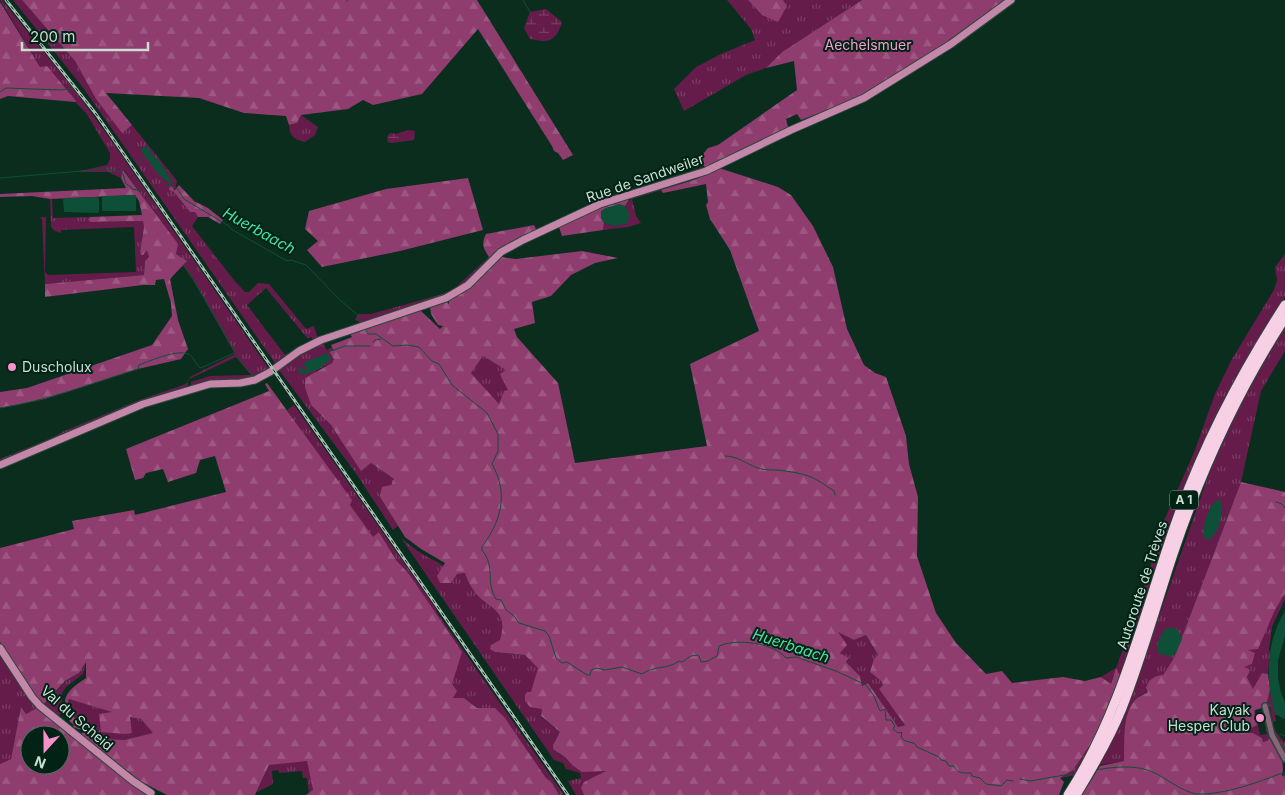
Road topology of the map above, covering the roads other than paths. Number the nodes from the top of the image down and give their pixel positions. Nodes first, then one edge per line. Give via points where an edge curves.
1 (1011, 0) edge
2 (1285, 305) edge
3 (1285, 318) edge
4 (0, 465) edge
5 (0, 648) edge
6 (1265, 706) dead end
7 (1118, 709) junction
8 (1285, 759) edge
9 (153, 794) edge
10 (1068, 795) edge
11 (1076, 795) edge

1 - 4 main road, Rue de Sandweiler via 951,44 864,98 706,171 600,204 523,240 502,252 458,292 313,343 255,380 210,384 161,398
2 - 7 highway, Autoroute de Trèves / A 1 via 1236,386 1198,465 1180,510
3 - 7 highway, Autoroute de Trèves / A 1 via 1242,390 1205,469 1173,553 1147,639
5 - 9 main road, Val du Scheid via 40,706
6 - 8 street via 1272,735
7 - 10 highway, Autoroute de Trèves / A 1
7 - 11 highway, Autoroute de Trèves / A 1 via 1106,743

